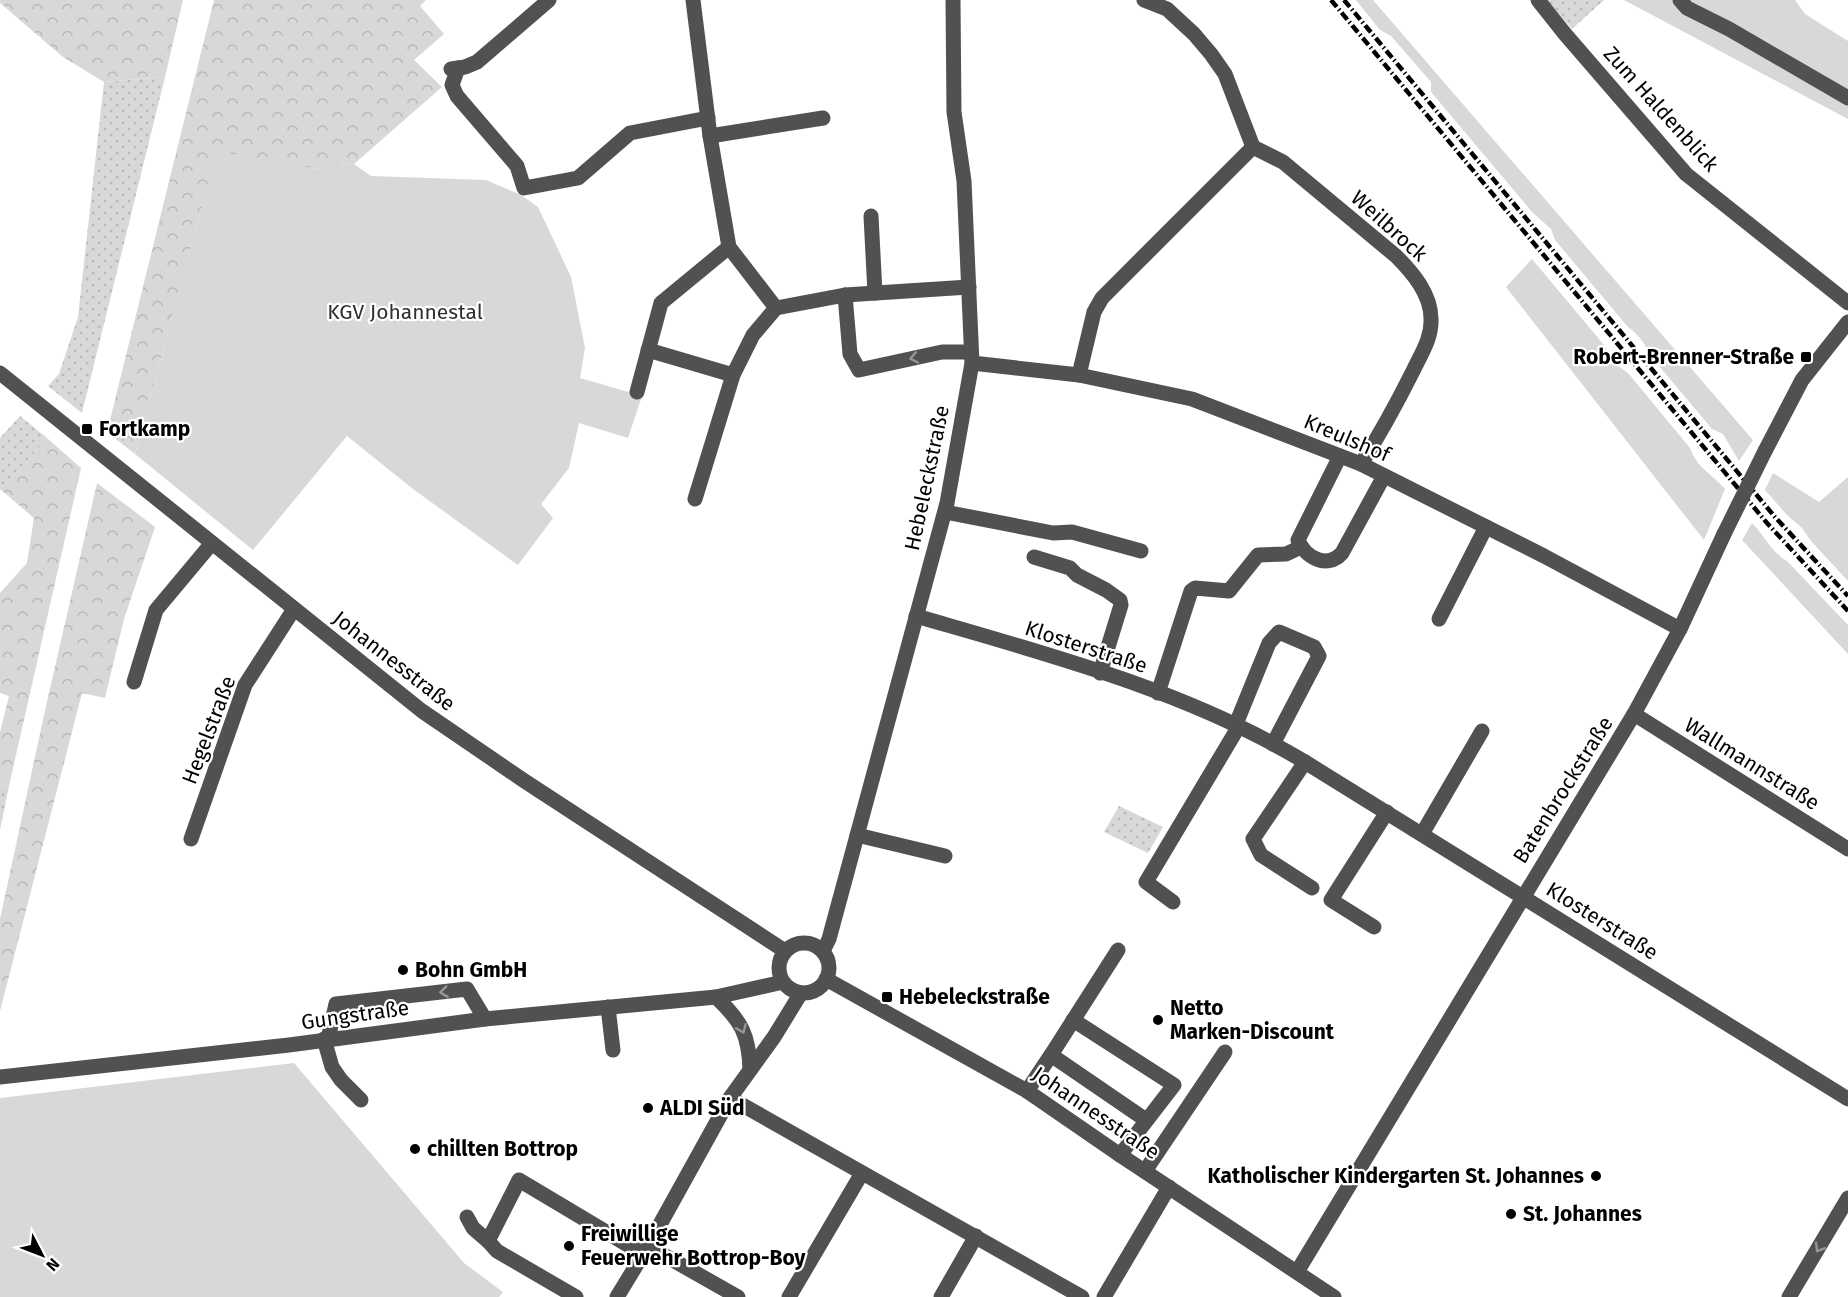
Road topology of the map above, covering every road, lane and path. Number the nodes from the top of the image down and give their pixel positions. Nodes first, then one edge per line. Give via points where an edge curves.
1 (549, 0) edge
2 (693, 0) edge
3 (953, 0) edge
4 (1144, 0) edge
5 (1538, 0) edge
6 (1680, 0) edge
7 (1848, 98) edge
8 (708, 118) junction
9 (823, 118) dead end
10 (710, 135) junction
11 (1253, 147) junction
12 (871, 216) dead end
13 (729, 248) junction
14 (969, 287) junction
15 (875, 293) junction
16 (845, 295) junction
17 (1848, 303) edge
18 (776, 308) junction
19 (1848, 322) edge
20 (648, 350) junction
21 (971, 358) junction
22 (0, 373) edge
23 (734, 375) junction
24 (1079, 375) junction
25 (637, 392) dead end
26 (1340, 456) junction
27 (1361, 464) junction
28 (1384, 476) junction
29 (694, 499) dead end
30 (945, 512) junction
31 (1486, 527) junction
32 (212, 543) junction
33 (1301, 547) junction
34 (1141, 551) dead end
35 (1034, 557) dead end
36 (294, 609) junction
37 (916, 616) junction
38 (1438, 620) dead end
39 (1680, 629) junction
40 (1100, 673) junction
41 (134, 682) dead end
42 (1158, 693) junction
43 (1634, 714) junction
44 (1237, 725) junction
45 (1482, 731) dead end
46 (1273, 744) junction
47 (1305, 762) junction
48 (1387, 812) junction
49 (857, 834) junction
50 (1422, 834) junction
51 (191, 839) dead end
52 (1848, 849) edge
53 (945, 856) dead end
54 (1312, 888) dead end
55 (1523, 896) junction
56 (1173, 902) dead end
57 (1374, 927) dead end
58 (1118, 950) dead end
59 (785, 951) junction
60 (823, 951) junction
61 (826, 979) junction
62 (783, 982) junction
63 (801, 993) junction
64 (716, 997) junction
65 (608, 1007) junction
66 (485, 1019) junction
67 (1072, 1020) junction
68 (326, 1039) junction
69 (613, 1050) dead end
70 (1225, 1052) dead end
71 (1051, 1055) junction
72 (750, 1070) junction
73 (0, 1077) edge
74 (1027, 1091) junction
75 (730, 1098) junction
76 (361, 1100) dead end
77 (1848, 1100) edge
78 (1146, 1120) junction
79 (1120, 1155) junction
80 (1145, 1172) junction
81 (862, 1173) junction
82 (1169, 1187) junction
83 (1848, 1198) edge
84 (467, 1216) dead end
85 (976, 1236) junction
86 (488, 1241) junction
87 (646, 1250) junction
88 (1297, 1272) junction
89 (714, 1291) edge
90 (576, 1297) edge
91 (617, 1297) edge
92 (738, 1297) edge
93 (789, 1297) edge
94 (941, 1297) edge
95 (1082, 1297) edge
96 (1104, 1297) edge
97 (1334, 1297) edge
98 (1789, 1297) edge

1 - 8 street via 477,62 454,69 452,85 457,96 514,161 524,188 578,178 630,133
2 - 8 street
3 - 14 street, Hebeleckstraße via 954,112 964,181
4 - 11 street via 1167,9 1211,54 1225,74
5 - 17 street, Zum Haldenblick via 1686,174
6 - 7 street via 1687,8
8 - 10 street
9 - 10 street
10 - 13 street
11 - 24 street via 1102,298 1094,312
11 - 27 street, Weilbrock via 1283,162 1396,256 1411,270 1428,303 1432,318 1430,336 1390,417
12 - 15 street
13 - 18 street
13 - 20 street via 661,303
14 - 15 street
14 - 21 street, Hebeleckstraße
15 - 16 street
16 - 18 street
21 -> 16 street, Kreulshof via 942,352 859,370 850,354
18 - 23 street via 753,335
19 - 39 street, Batenbrockstraße, bridge via 1802,380
20 - 23 street
20 - 25 street
21 - 24 street, Kreulshof
21 - 30 street, Hebeleckstraße
22 - 32 street, Johannesstraße
23 - 29 street
24 - 26 street, Kreulshof via 1192,399
26 - 27 street, Kreulshof
26 - 33 street via 1298,540
27 - 28 street, Kreulshof
28 - 31 street, Kreulshof
28 - 33 street via 1337,558 1321,561
30 - 34 street via 1053,533 1072,532
30 - 37 street, Hebeleckstraße
31 - 38 street
31 - 39 street, Kreulshof
32 - 36 street, Johannesstraße
32 - 41 street via 156,610
33 - 42 street via 1286,554 1258,555 1228,591 1191,591
35 - 40 street via 1063,564 1120,600 1122,605
36 - 51 street, Hegelstraße via 245,685
36 - 59 street, Johannesstraße via 422,711
37 - 40 street, Klosterstraße
37 - 49 street, Hebeleckstraße
39 - 43 street, Batenbrockstraße
40 - 42 street, Klosterstraße
42 - 44 street, Klosterstraße
43 - 52 street, Wallmannstraße
43 - 55 street, Batenbrockstraße
44 - 46 street, Klosterstraße
44 - 46 street via 1269,643 1279,632 1314,647 1319,656
44 - 56 street via 1146,882
45 - 50 street
46 - 47 street, Klosterstraße
47 - 48 street, Klosterstraße
47 - 54 street via 1253,839 1261,855
48 - 50 street, Klosterstraße
48 - 57 street via 1330,900
49 - 53 street
49 - 60 street, Hebeleckstraße
50 - 55 street, Klosterstraße
55 - 77 street, Klosterstraße
55 - 88 street, Batenbrockstraße
58 - 67 street
59 - 60 street via 804,942
59 - 62 street via 779,963
60 - 61 street via 828,962
61 - 63 street via 818,988
61 - 74 street, Johannesstraße
62 - 63 street
62 - 64 street, Gungstraße
63 - 72 street
64 - 65 street, Gungstraße
64 -> 72 street via 741,1024 750,1053
65 - 66 street, Gungstraße
65 - 69 street
66 - 68 street, Gungstraße
66 -> 68 street via 467,989 336,1004
67 - 71 street
67 - 78 street via 1174,1085
68 - 73 street, Gungstraße
68 - 76 street via 332,1067
70 - 80 street
71 - 74 street
71 - 78 street
72 - 75 street
74 - 79 street, Johannesstraße
75 - 81 street
75 - 87 street
78 - 79 street
79 - 80 street, Johannesstraße
80 - 82 street, Johannesstraße
81 - 85 street
81 - 93 street
82 - 88 street, Johannesstraße
82 - 96 street
83 -> 98 street
84 - 86 street via 473,1228
85 - 94 street
85 - 95 street
86 - 87 street via 519,1180
86 - 90 street via 496,1251
87 - 89 street
87 - 91 street
88 - 97 street, Johannesstraße
89 - 92 street

